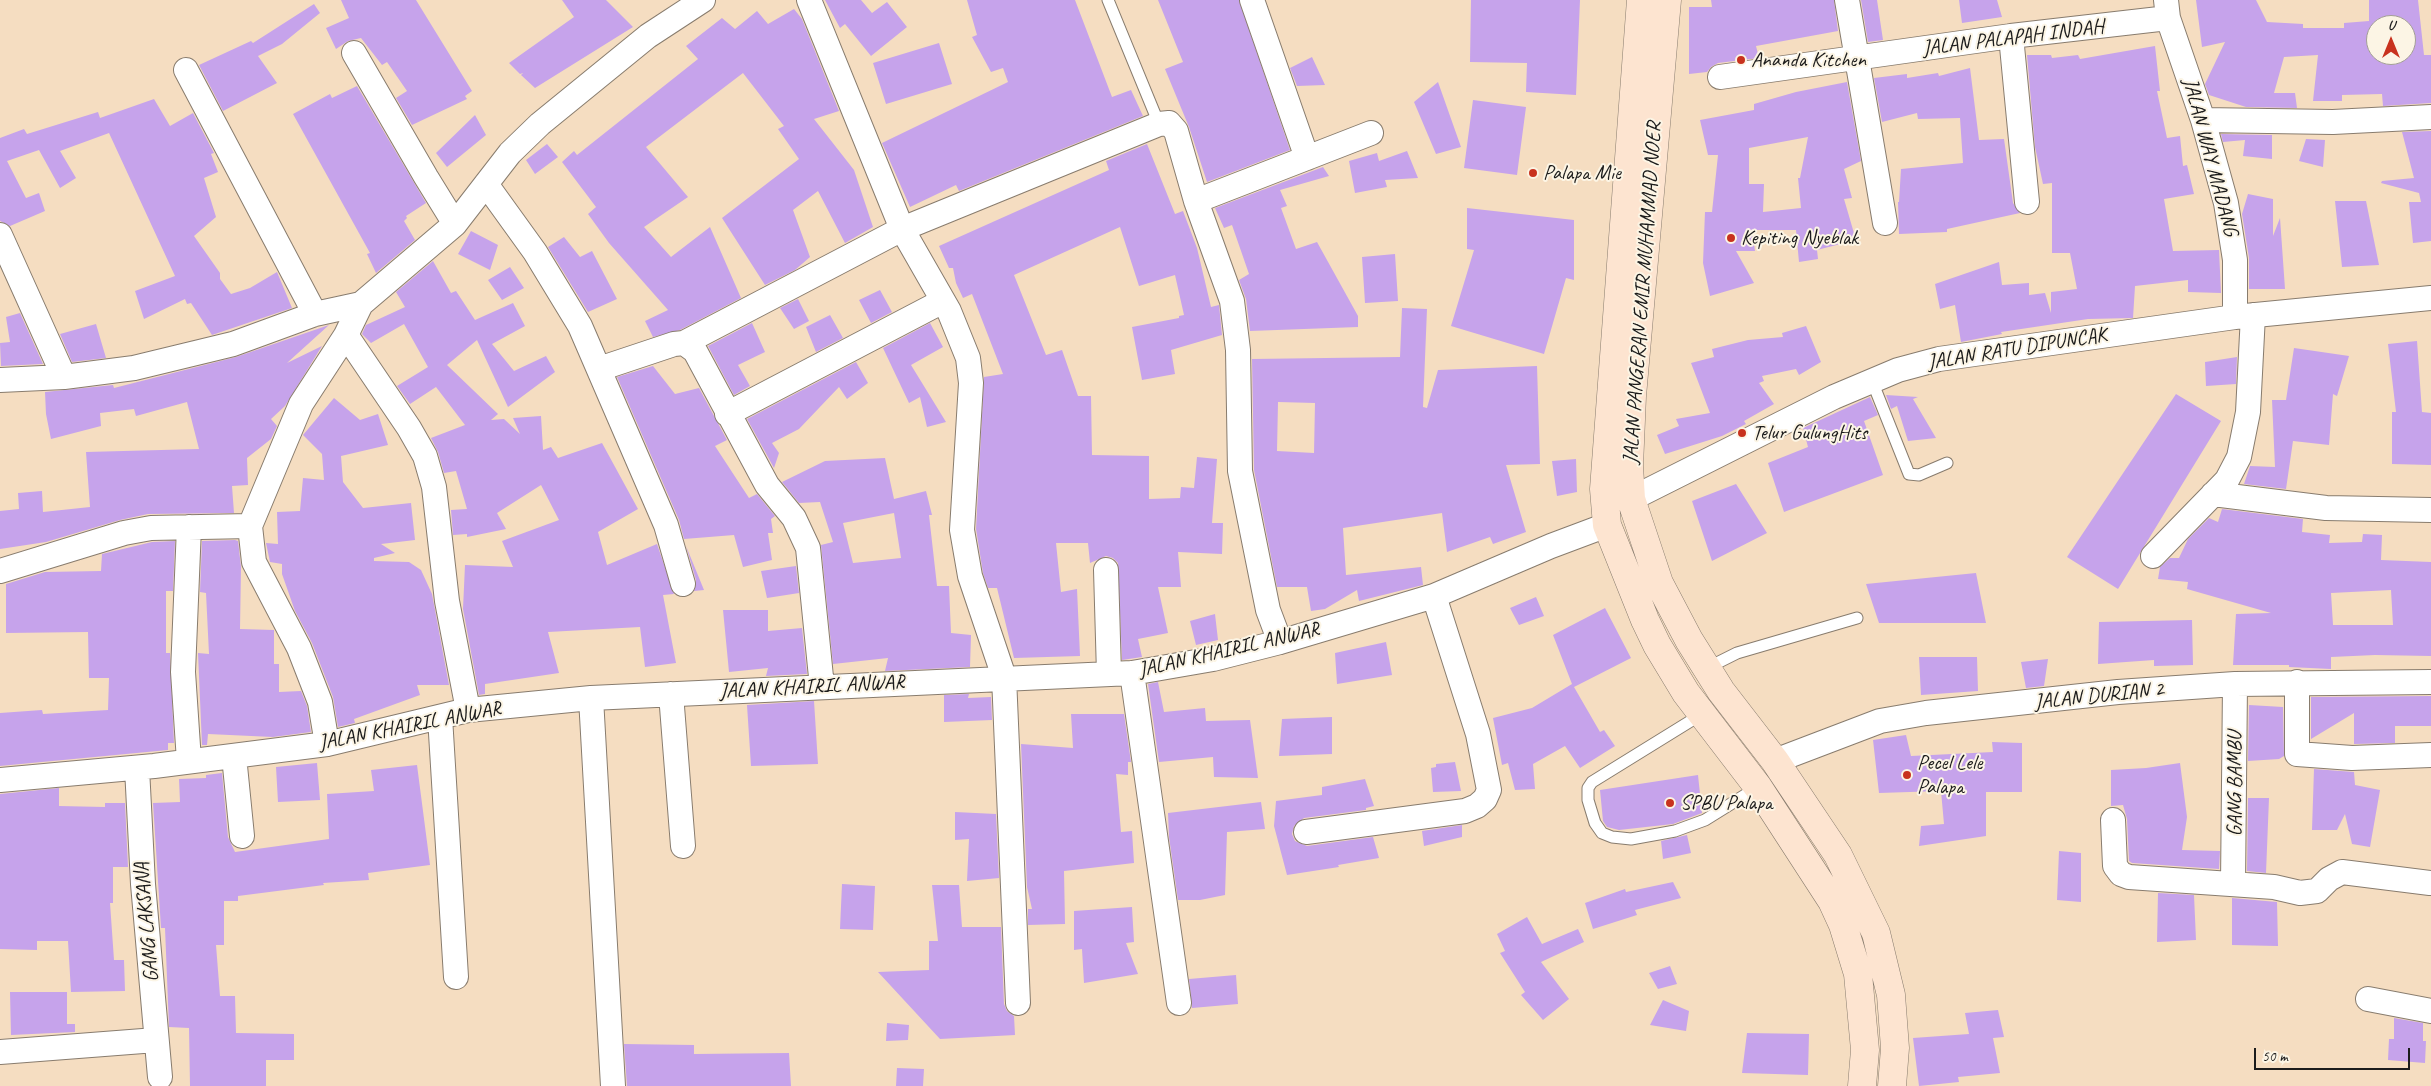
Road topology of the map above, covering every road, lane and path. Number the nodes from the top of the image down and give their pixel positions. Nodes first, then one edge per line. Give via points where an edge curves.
1 (703, 0) edge
2 (809, 0) edge
3 (1108, 0) edge
4 (1252, 0) edge
5 (1641, 0) edge
6 (1667, 0) edge
7 (1847, 0) edge
8 (2167, 9) edge
9 (2011, 36) junction
10 (354, 53) dead end
11 (1859, 59) junction
12 (186, 70) dead end
13 (1720, 77) dead end
14 (2431, 116) edge
15 (2203, 120) junction
16 (1159, 124) junction
17 (1371, 133) dead end
18 (1642, 147) junction
19 (1307, 158) junction
20 (486, 184) junction
21 (1196, 201) junction
22 (2027, 202) dead end
23 (1885, 223) dead end
24 (455, 224) junction
25 (902, 229) junction
26 (0, 235) edge
27 (2431, 298) edge
28 (943, 301) junction
29 (361, 304) junction
30 (315, 314) junction
31 (2244, 316) junction
32 (346, 335) junction
33 (684, 343) junction
34 (599, 369) junction
35 (64, 377) junction
36 (0, 380) edge
37 (1872, 382) junction
38 (1621, 395) junction
39 (727, 414) junction
40 (1947, 463) dead end
41 (2213, 494) junction
42 (1631, 499) junction
43 (2431, 510) edge
44 (1607, 525) junction
45 (250, 526) junction
46 (189, 527) junction
47 (2153, 556) dead end
48 (1106, 570) dead end
49 (0, 571) edge
50 (682, 584) dead end
51 (1434, 596) junction
52 (1673, 609) junction
53 (1857, 618) dead end
54 (1645, 620) junction
55 (1280, 642) junction
56 (1707, 668) junction
57 (1120, 674) junction
58 (1004, 677) junction
59 (2298, 682) junction
60 (2431, 682) edge
61 (2235, 684) junction
62 (822, 687) junction
63 (671, 694) junction
64 (591, 698) junction
65 (468, 710) junction
66 (1702, 714) junction
67 (440, 717) junction
68 (327, 744) junction
69 (2431, 755) edge
70 (234, 756) junction
71 (190, 761) junction
72 (1775, 761) junction
73 (137, 768) junction
74 (0, 780) edge
75 (1758, 787) junction
76 (2112, 820) dead end
77 (1816, 824) junction
78 (1306, 832) dead end
79 (242, 836) dead end
80 (1792, 838) junction
81 (682, 846) dead end
82 (2233, 884) junction
83 (2430, 884) edge
84 (456, 977) dead end
85 (2368, 999) dead end
86 (1018, 1003) dead end
87 (1179, 1004) dead end
88 (2431, 1011) edge
89 (156, 1040) junction
90 (0, 1052) edge
91 (1863, 1075) edge
92 (1893, 1076) edge
93 (160, 1077) dead end
94 (613, 1086) edge

1 - 20 street via 648,36 540,124 510,153
2 - 25 street
3 - 16 lane
4 - 19 street
5 - 18 main road, JALAN PANGERAN EMIR MUHAMMAD NOER
6 - 18 main road, JALAN PANGERAN EMIR MUHAMMAD NOER
7 - 11 street
8 - 9 street, JALAN PALAPAH INDAH
8 - 15 street, JALAN WAY MADANG
9 - 11 street, JALAN PALAPAH INDAH
9 - 22 street
10 - 24 street
11 - 13 street, JALAN PALAPAH INDAH
11 - 23 street
12 - 30 street
14 - 15 street via 2333,122
15 - 31 street, JALAN WAY MADANG via 2226,203
16 - 21 street via 1169,123 1176,131
16 - 25 street
17 - 19 street
18 - 38 main road, JALAN PANGERAN EMIR MUHAMMAD NOER
19 - 21 street
20 - 24 street
20 - 34 street via 536,252 580,326
21 - 55 street via 1232,301 1238,350 1240,471 1268,610
24 - 29 street
25 - 28 street
25 - 33 street
26 - 35 street
27 - 31 street, JALAN RATU DIPUNCAK
28 - 39 street
28 - 58 street via 968,358 971,383 962,530 964,555
29 - 30 street
29 - 32 street
30 - 35 street via 233,344 134,368
31 - 37 street, JALAN RATU DIPUNCAK via 1939,359 1898,370
31 - 41 street, JALAN WAY MADANG via 2248,412 2239,457 2227,480
32 - 45 street via 301,404
32 - 65 street via 409,428 424,456 434,487 447,601
33 - 34 street
33 - 39 street via 695,351
34 - 50 street via 666,525
35 - 36 street
37 - 40 lane via 1909,474 1919,475
37 - 42 street, JALAN RATU DIPUNCAK via 1834,397
38 - 42 main road, JALAN PANGERAN EMIR MUHAMMAD NOER
38 - 44 main road, JALAN PANGERAN EMIR MUHAMMAD NOER via 1604,489
39 - 62 street via 767,485 794,518 808,548
41 - 43 street via 2326,508
41 - 47 street, JALAN WAY MADANG
42 - 52 main road, JALAN PANGERAN EMIR MUHAMMAD NOER via 1659,583
44 - 51 street, JALAN KHAIRIL ANWAR
44 - 54 main road, JALAN PANGERAN EMIR MUHAMMAD NOER
45 - 46 street
45 - 68 street via 254,562 299,648 320,702
46 - 49 street via 124,533
46 - 71 street via 182,672
48 - 57 street
51 - 55 street, JALAN KHAIRIL ANWAR
51 - 78 street via 1478,734 1489,790 1485,799 1466,811
52 - 54 main road
52 - 56 main road, JALAN PANGERAN EMIR MUHAMMAD NOER
53 - 56 lane via 1737,653
54 - 66 main road, JALAN PANGERAN EMIR MUHAMMAD NOER
55 - 57 street, JALAN KHAIRIL ANWAR via 1213,659
56 - 72 main road, JALAN PANGERAN EMIR MUHAMMAD NOER
57 - 58 street, JALAN KHAIRIL ANWAR
57 - 87 street
58 - 62 street, JALAN KHAIRIL ANWAR
58 - 86 street
59 - 60 street, JALAN DURIAN 2
59 - 61 street, JALAN DURIAN 2
59 - 69 street via 2298,754 2352,758
61 - 72 street, JALAN DURIAN 2 via 2118,692 1926,713 1880,721
61 - 82 street, GANG BAMBU
62 - 63 street, JALAN KHAIRIL ANWAR
63 - 64 street, JALAN KHAIRIL ANWAR
63 - 81 street
64 - 65 street, JALAN KHAIRIL ANWAR
64 - 94 street
65 - 67 street, JALAN KHAIRIL ANWAR
66 - 75 main road, JALAN PANGERAN EMIR MUHAMMAD NOER
66 - 75 lane via 1592,782 1588,788 1588,800 1595,824 1602,833 1631,839 1675,831 1705,820
67 - 68 street, JALAN KHAIRIL ANWAR
67 - 84 street
68 - 70 street, JALAN KHAIRIL ANWAR
70 - 71 street, JALAN KHAIRIL ANWAR
70 - 79 street
71 - 73 street, JALAN KHAIRIL ANWAR
72 - 77 main road, JALAN PANGERAN EMIR MUHAMMAD NOER
73 - 74 street, JALAN KHAIRIL ANWAR
73 - 89 street, GANG LAKSANA via 142,884
75 - 80 main road, JALAN PANGERAN EMIR MUHAMMAD NOER
76 - 82 street via 2114,860 2121,874
77 - 80 main road
77 - 92 main road, JALAN PANGERAN EMIR MUHAMMAD NOER via 1838,855 1876,933 1891,995
80 - 91 main road, JALAN PANGERAN EMIR MUHAMMAD NOER via 1832,901 1852,952 1862,999
82 - 83 street via 2300,893 2317,891 2342,872
85 - 88 street
89 - 90 street
89 - 93 street, GANG LAKSANA
91 - 92 main road

